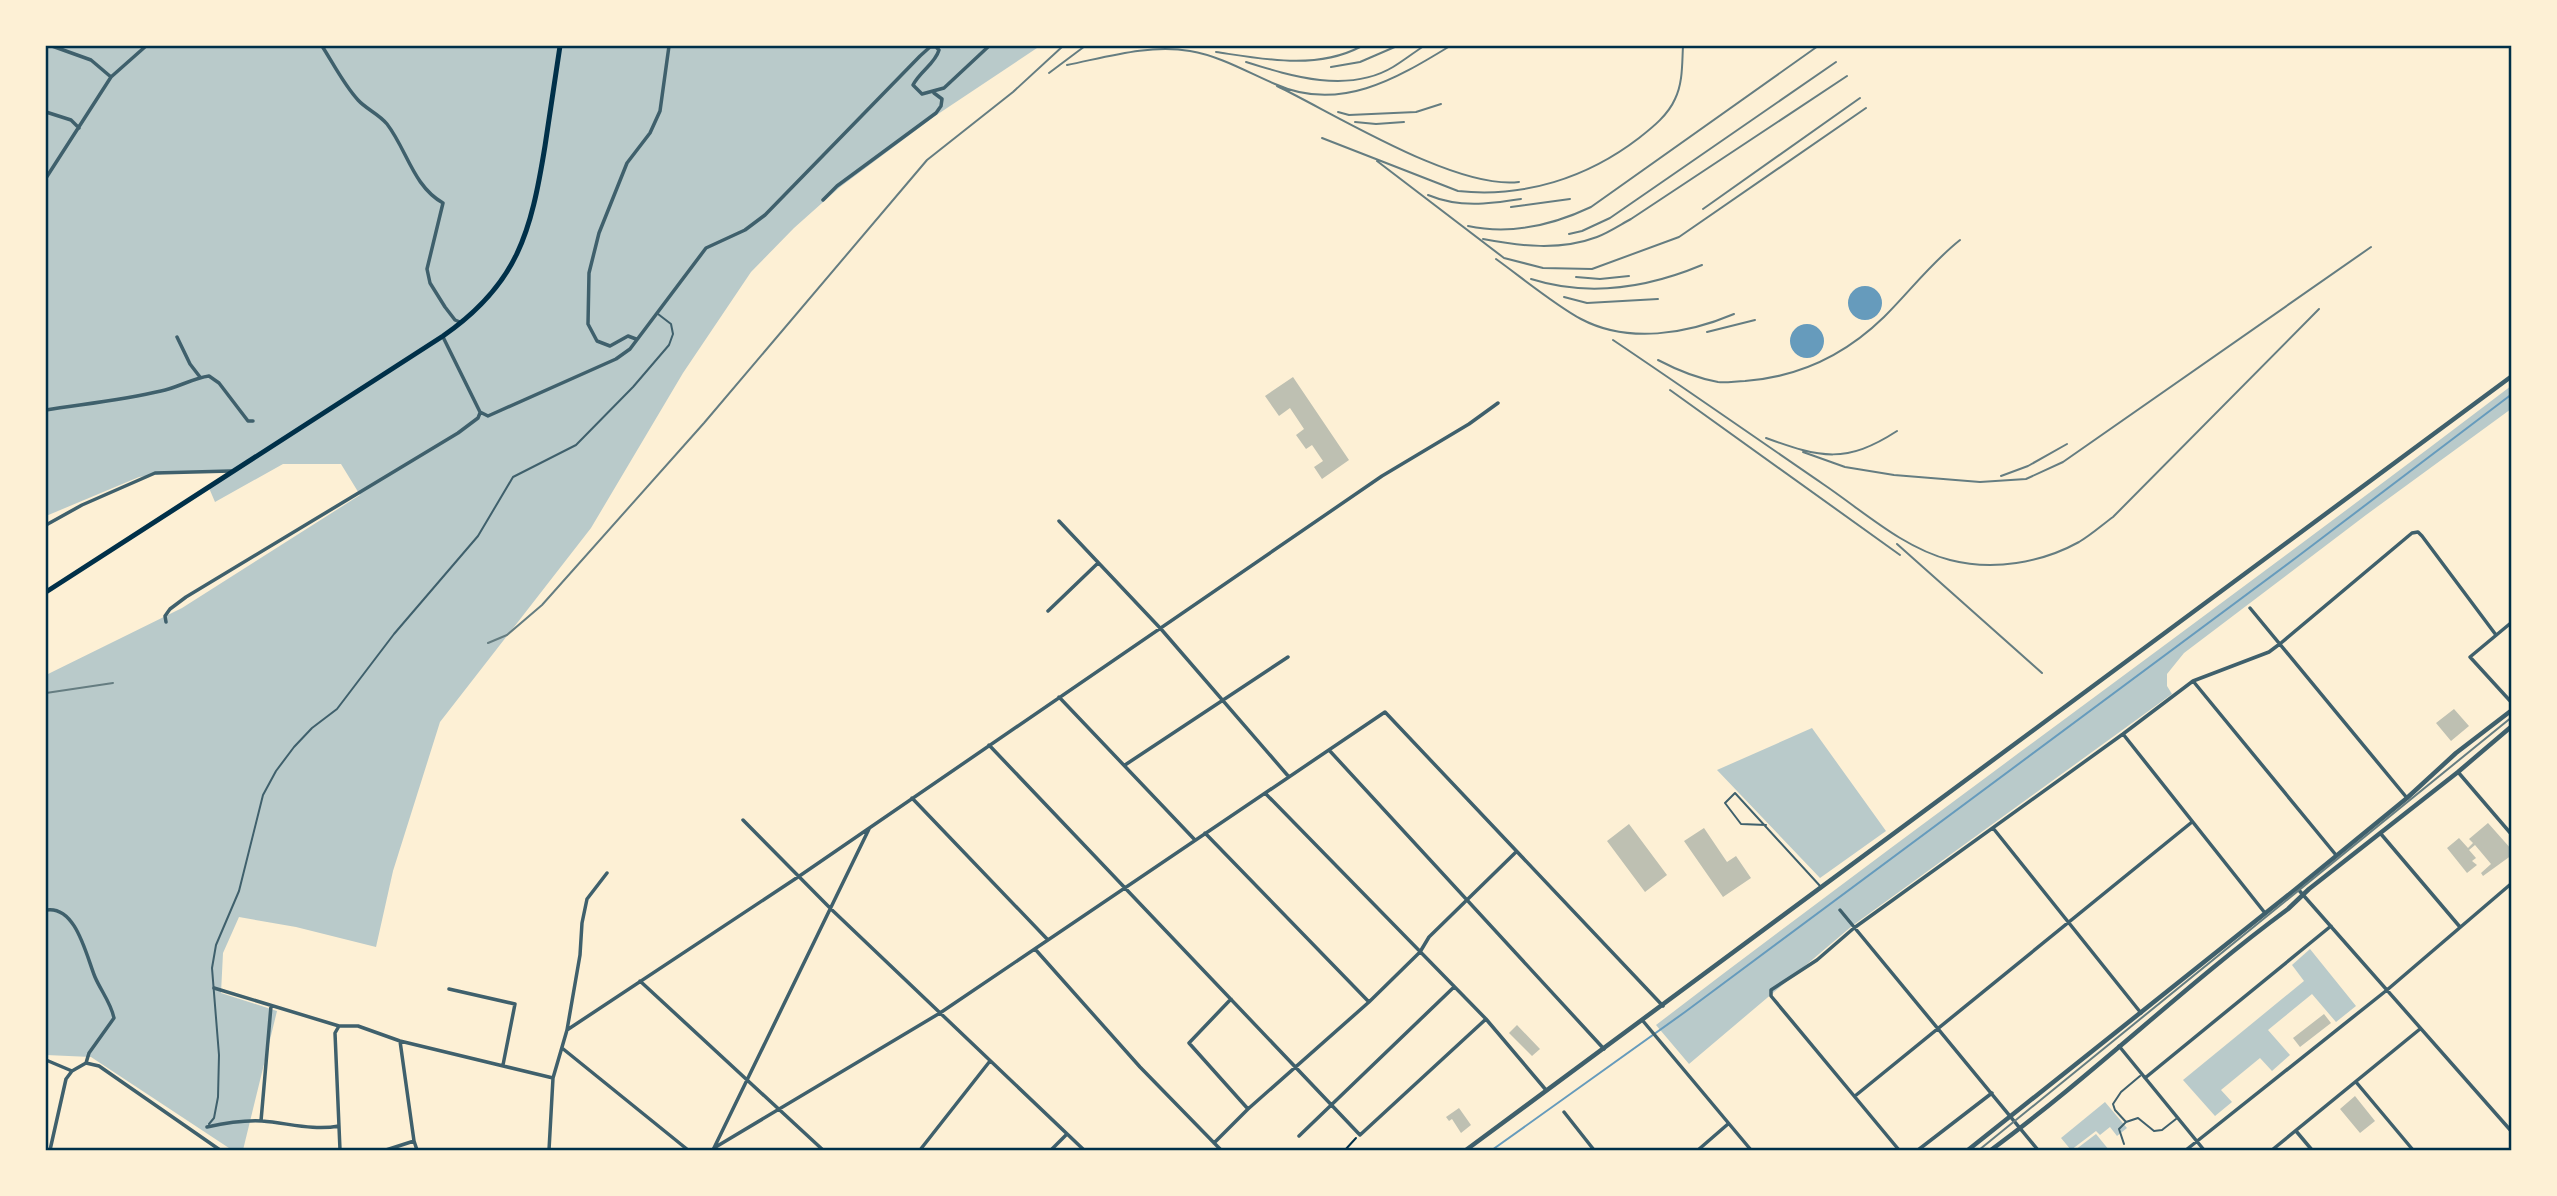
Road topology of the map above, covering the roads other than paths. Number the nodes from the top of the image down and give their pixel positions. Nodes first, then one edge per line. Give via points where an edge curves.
1 (54, 46) edge
2 (146, 46) edge
3 (322, 46) edge
4 (560, 46) edge
5 (669, 46) edge
6 (931, 46) edge
7 (989, 46) edge
8 (111, 77) junction
9 (933, 93) junction
10 (46, 112) edge
11 (79, 128) junction
12 (46, 177) edge
13 (822, 200) dead end
14 (657, 314) junction
15 (462, 323) junction
16 (443, 336) junction
17 (177, 337) dead end
18 (636, 339) junction
19 (2511, 376) edge
20 (200, 377) junction
21 (1498, 403) dead end
22 (46, 410) edge
23 (480, 412) junction
24 (253, 421) dead end
25 (235, 470) junction
26 (1059, 521) dead end
27 (46, 525) edge
28 (1098, 563) junction
29 (46, 592) edge
30 (2250, 608) dead end
31 (1048, 611) dead end
32 (166, 622) dead end
33 (2511, 622) edge
34 (1161, 629) junction
35 (2496, 635) junction
36 (2281, 643) junction
37 (1288, 657) dead end
38 (2193, 681) junction
39 (1059, 697) junction
40 (1222, 700) junction
41 (2511, 703) edge
42 (2511, 710) edge
43 (2511, 726) edge
44 (2123, 734) junction
45 (989, 745) junction
46 (1329, 750) junction
47 (1125, 765) junction
48 (2458, 772) junction
49 (1289, 777) junction
50 (1265, 793) junction
51 (912, 798) junction
52 (2407, 798) junction
53 (743, 820) dead end
54 (2192, 822) junction
55 (1766, 825) junction
56 (870, 827) junction
57 (1993, 828) junction
58 (1205, 833) junction
59 (2381, 834) junction
60 (2511, 835) edge
61 (1195, 840) junction
62 (1516, 852) junction
63 (2336, 855) junction
64 (607, 873) dead end
65 (798, 877) junction
66 (2511, 883) edge
67 (1125, 887) junction
68 (1822, 888) junction
69 (2297, 888) junction
70 (2303, 895) junction
71 (1468, 898) junction
72 (831, 909) junction
73 (46, 910) edge
74 (1840, 910) dead end
75 (2265, 913) junction
76 (2068, 923) junction
77 (2331, 926) junction
78 (2460, 927) junction
79 (1854, 928) junction
80 (1048, 940) junction
81 (1035, 949) junction
82 (1420, 952) junction
83 (640, 981) junction
84 (1454, 986) junction
85 (214, 989) junction
86 (449, 989) dead end
87 (2387, 990) junction
88 (1231, 999) junction
89 (1369, 1002) junction
90 (271, 1006) junction
91 (1662, 1006) junction
92 (940, 1013) junction
93 (2141, 1013) junction
94 (1486, 1019) junction
95 (1643, 1021) junction
96 (339, 1026) junction
97 (1939, 1028) junction
98 (2420, 1029) junction
99 (567, 1030) junction
100 (400, 1041) junction
101 (2119, 1046) junction
102 (562, 1048) junction
103 (1604, 1049) junction
104 (46, 1060) edge
105 (990, 1061) junction
106 (86, 1063) junction
107 (503, 1065) junction
108 (1294, 1067) junction
109 (72, 1071) junction
110 (2143, 1076) junction
111 (553, 1078) junction
112 (746, 1079) junction
113 (2356, 1082) junction
114 (1546, 1090) junction
115 (1992, 1093) junction
116 (1855, 1096) junction
117 (1330, 1104) junction
118 (1248, 1109) junction
119 (779, 1110) junction
120 (1564, 1112) dead end
121 (2011, 1118) junction
122 (2177, 1118) junction
123 (261, 1121) junction
124 (2126, 1122) junction
125 (1728, 1124) junction
126 (339, 1126) junction
127 (207, 1127) junction
128 (2020, 1129) junction
129 (2296, 1131) junction
130 (2511, 1132) edge
131 (1067, 1134) junction
132 (198, 1136) junction
133 (1299, 1136) dead end
134 (414, 1141) junction
135 (2197, 1142) junction
136 (1214, 1143) junction
137 (2124, 1144) dead end
138 (713, 1149) edge
139 (50, 1150) edge
140 (220, 1150) edge
141 (340, 1150) edge
142 (386, 1150) edge
143 (418, 1150) edge
144 (549, 1150) edge
145 (688, 1150) edge
146 (823, 1150) edge
147 (920, 1150) edge
148 (1051, 1150) edge
149 (1084, 1150) edge
150 (1221, 1150) edge
151 (1466, 1150) edge
152 (1594, 1150) edge
153 (1698, 1150) edge
154 (1751, 1150) edge
155 (1899, 1150) edge
156 (1918, 1150) edge
157 (1968, 1150) edge
158 (1990, 1150) edge
159 (2038, 1150) edge
160 (2186, 1150) edge
161 (2204, 1150) edge
162 (2272, 1150) edge
163 (2312, 1150) edge
164 (2413, 1150) edge

1 - 8 street via 91,60
2 - 8 street
3 - 15 street via 357,100 386,122 412,172 433,198 443,203 427,269 445,307
4 - 15 main road via 529,227 507,272
5 - 18 street via 660,111 627,163 599,233 589,273 588,324 597,341 610,346 628,336
6 - 9 street via 939,50 938,55 913,85 922,94
6 - 14 street via 765,215 706,248
7 - 9 street
8 - 11 street
9 - 13 street via 942,99 936,113
10 - 11 street via 71,120
11 - 12 street
14 - 18 street
14 - 85 lane via 671,324 669,345 576,445 513,477 478,536 337,709 312,728 276,771 263,795 239,891 215,945
15 - 16 main road
16 - 23 street
16 - 25 main road
17 - 20 street
18 - 23 street via 630,349 605,366 488,416
19 - 68 street
20 - 22 street via 159,392
20 - 24 street via 209,376 219,383 248,421
21 - 34 street via 1382,476
23 - 32 street via 458,433 186,597 170,609
25 - 27 street via 155,473
25 - 29 main road
26 - 28 street
28 - 31 street
28 - 34 street
30 - 36 street
33 - 35 street
34 - 39 street
34 - 40 street
35 - 36 street via 2418,532
35 - 41 street via 2470,657
36 - 38 street via 2269,652
36 - 52 street
37 - 40 street
38 - 44 street
38 - 63 street
39 - 45 street
39 - 47 street
40 - 47 street
40 - 49 street
42 - 52 street
43 - 48 street
44 - 54 street
44 - 57 street
45 - 51 street
45 - 67 street
46 - 49 street
46 - 62 street via 1385,712
46 - 71 street
47 - 61 street
48 - 59 street
48 - 60 street
49 - 50 street
50 - 58 street
50 - 82 street
51 - 56 street
51 - 80 street
52 - 63 street
53 - 65 street
54 - 75 street
54 - 76 street
55 - 55 lane via 1735,793 1725,803 1741,824
55 - 68 lane
56 - 65 street
56 - 72 street
57 - 76 street
57 - 79 street
58 - 61 street
58 - 89 street
59 - 70 street
59 - 78 street
61 - 67 street
62 - 71 street
62 - 91 street
63 - 69 street
64 - 99 street via 587,899
65 - 72 street
65 - 83 street
66 - 78 street
67 - 80 street
67 - 88 street
68 - 91 street
69 - 70 street
69 - 75 street
70 - 77 street
70 - 101 street
71 - 82 street
71 - 103 street
72 - 92 street
72 - 112 street
73 - 106 street via 62,913 78,931 112,1010 114,1018
74 - 79 street
75 - 93 street
76 - 93 street
76 - 97 street
77 - 87 street
77 - 110 street
78 - 87 street
79 - 97 street
79 - 116 street via 1817,960 1777,984 1771,996
80 - 81 street
81 - 92 street
81 - 136 street
82 - 84 street
82 - 89 street
83 - 99 street
83 - 112 street
84 - 94 street
84 - 117 street
85 - 90 street
85 - 127 lane via 218,1097
86 - 107 street via 515,1004
87 - 98 street
87 - 135 street
88 - 108 street
88 - 118 street via 1189,1043
89 - 108 street
90 - 96 street
90 - 123 street
91 - 95 street
92 - 105 street
92 - 119 street
93 - 121 street
94 - 114 street
94 - 117 street via 1360,1135
95 - 103 street
95 - 125 street
96 - 100 street via 358,1026
96 - 126 street via 335,1033
97 - 115 street
97 - 116 street
98 - 113 street
98 - 130 street
99 - 102 street
100 - 107 street
100 - 134 street
101 - 110 street
101 - 128 street
102 - 111 street
102 - 145 street
103 - 114 street
104 - 109 street
105 - 131 street
105 - 147 street
106 - 109 street
106 - 132 street via 99,1066
107 - 111 street
108 - 117 street
108 - 118 street
109 - 139 street via 66,1079
110 - 122 street
110 - 124 lane via 2113,1104
111 - 144 street
112 - 119 street
112 - 138 street
113 - 129 street
113 - 164 street
114 - 151 street
115 - 121 street
115 - 156 street
116 - 155 street
117 - 133 street
118 - 136 street
119 - 138 street
119 - 146 street
120 - 152 street
121 - 128 street
121 - 157 street
122 - 124 lane via 2154,1131 2138,1118
122 - 135 street
123 - 126 street via 324,1129
123 - 127 street
124 - 137 lane via 2119,1129
125 - 153 street
125 - 154 street
126 - 141 street
127 - 132 lane
128 - 158 street
128 - 159 street
129 - 162 street
129 - 163 street
131 - 148 street
131 - 149 street
132 - 140 street
134 - 142 street
134 - 143 street
135 - 160 street
135 - 161 street
136 - 150 street

